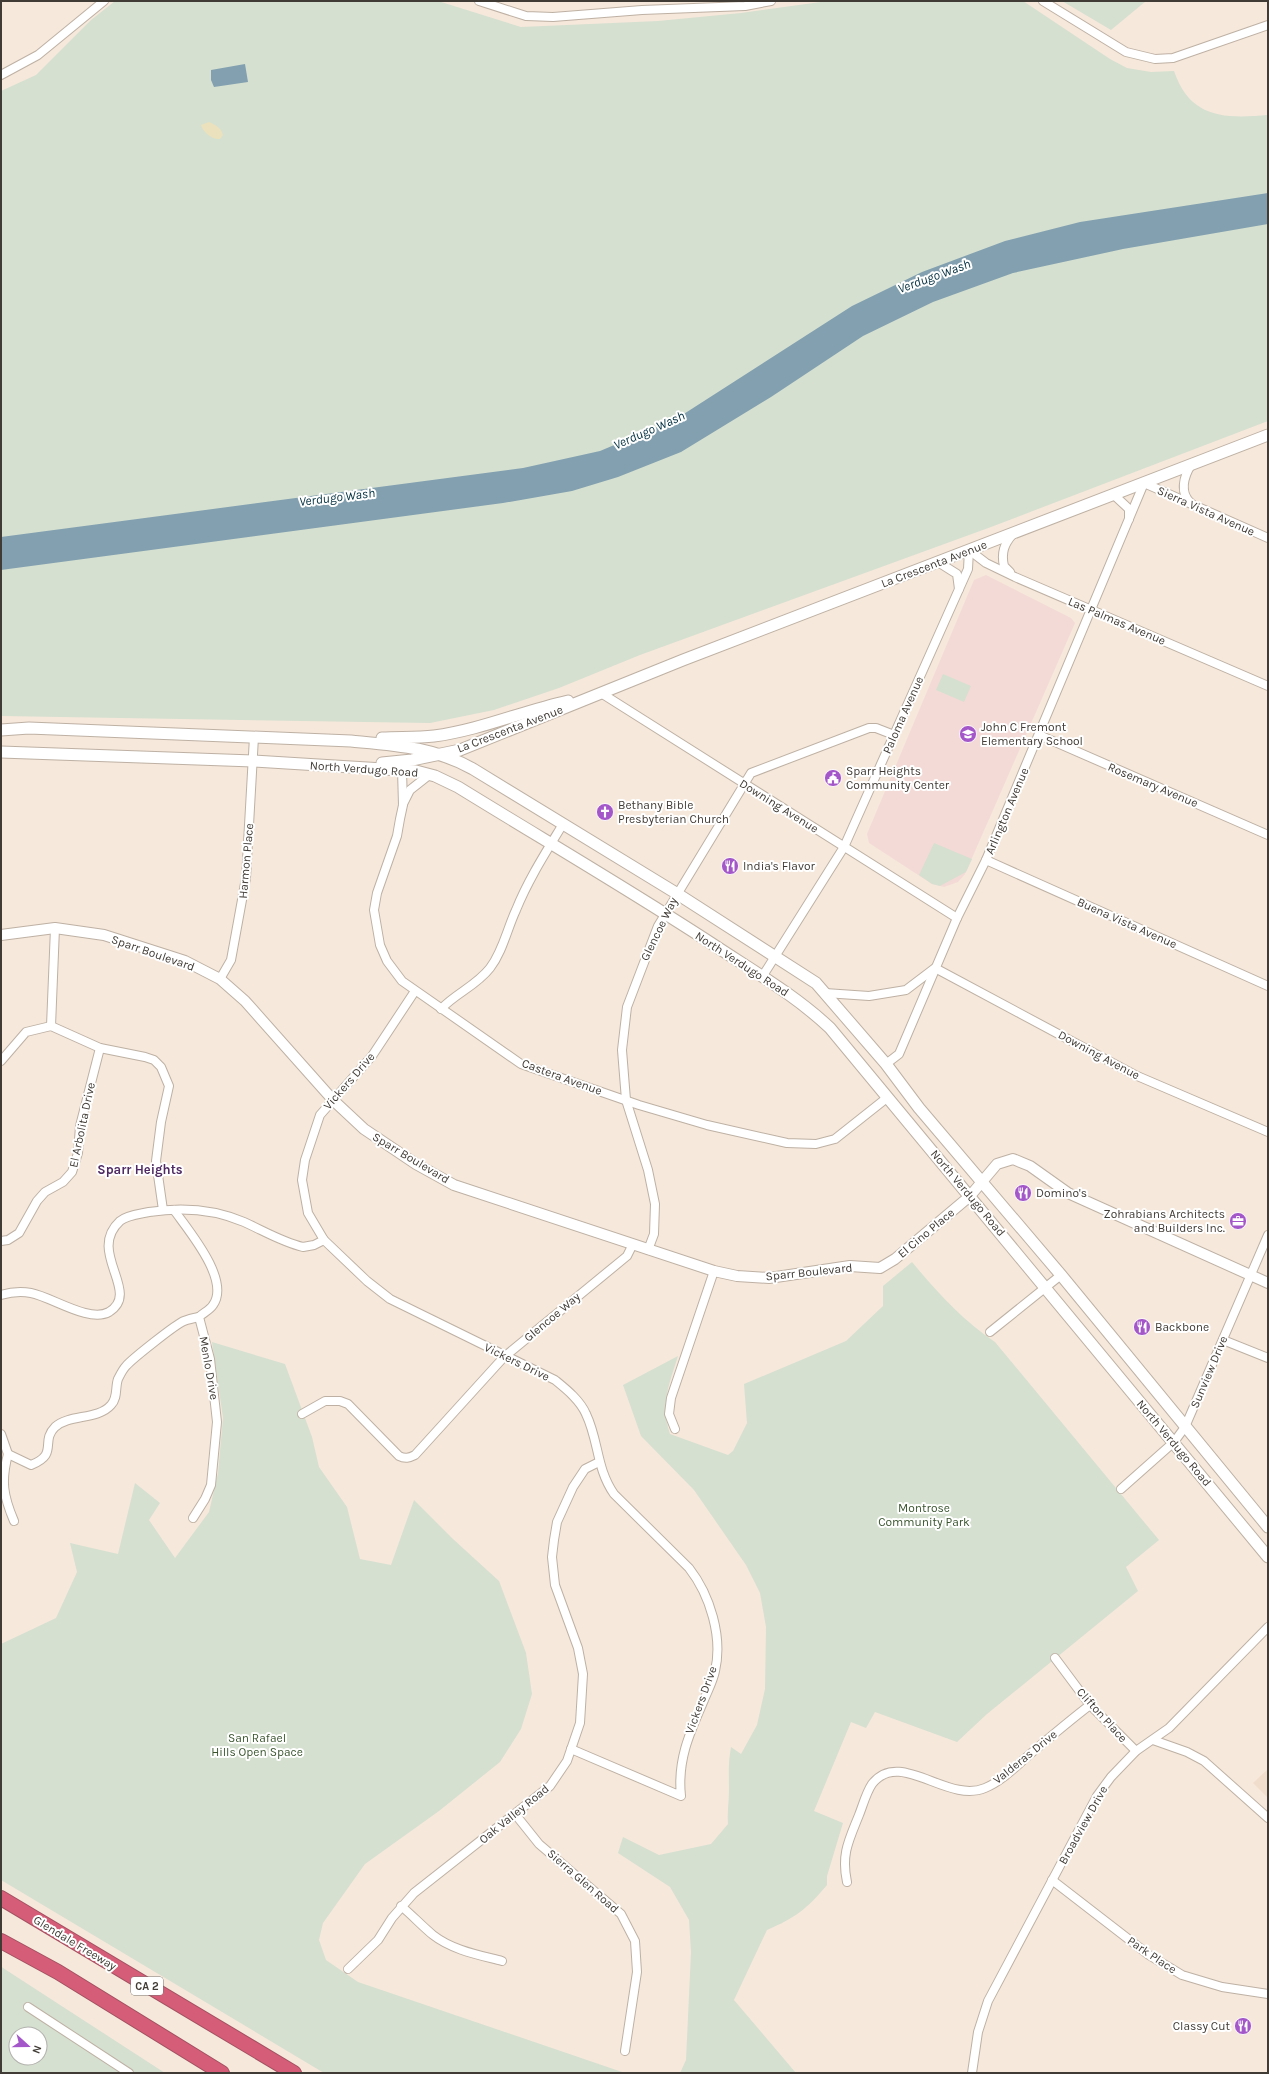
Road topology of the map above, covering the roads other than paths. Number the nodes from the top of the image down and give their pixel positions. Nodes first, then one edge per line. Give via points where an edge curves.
1 (104, 1) edge
2 (480, 1) edge
3 (642, 1) edge
4 (772, 1) edge
5 (1043, 1) edge
6 (642, 10) junction
7 (1268, 25) edge
8 (1, 75) edge
9 (1268, 435) edge
10 (1191, 465) junction
11 (1144, 483) junction
12 (1114, 495) junction
13 (1193, 505) junction
14 (1129, 520) junction
15 (1014, 533) junction
16 (1268, 538) edge
17 (970, 550) junction
18 (938, 562) junction
19 (1015, 577) junction
20 (959, 590) junction
21 (1090, 609) junction
22 (1268, 686) edge
23 (601, 693) junction
24 (1, 730) edge
25 (894, 735) junction
26 (1038, 736) junction
27 (254, 738) junction
28 (350, 741) junction
29 (1, 752) edge
30 (441, 754) junction
31 (253, 760) junction
32 (345, 767) junction
33 (402, 770) junction
34 (429, 774) junction
35 (744, 784) junction
36 (403, 805) junction
37 (563, 824) junction
38 (1268, 835) edge
39 (551, 844) junction
40 (844, 847) junction
41 (986, 860) junction
42 (676, 893) junction
43 (664, 913) junction
44 (957, 918) junction
45 (55, 928) junction
46 (1, 936) edge
47 (775, 956) junction
48 (935, 968) junction
49 (762, 977) junction
50 (220, 980) junction
51 (1268, 986) edge
52 (415, 991) junction
53 (825, 993) junction
54 (441, 1009) junction
55 (51, 1026) junction
56 (100, 1048) junction
57 (1, 1061) edge
58 (886, 1064) junction
59 (888, 1096) junction
60 (333, 1100) junction
61 (626, 1100) junction
62 (1268, 1132) edge
63 (981, 1181) junction
64 (970, 1196) junction
65 (163, 1210) junction
66 (174, 1210) junction
67 (1268, 1235) edge
68 (324, 1240) junction
69 (1, 1241) edge
70 (633, 1244) junction
71 (648, 1250) junction
72 (880, 1268) joint
73 (714, 1271) junction
74 (1061, 1275) junction
75 (1250, 1275) junction
76 (1268, 1283) edge
77 (1045, 1287) junction
78 (1, 1295) edge
79 (199, 1317) junction
80 (990, 1332) dead end
81 (1222, 1340) junction
82 (504, 1356) junction
83 (1268, 1358) edge
84 (302, 1414) dead end
85 (1185, 1427) junction
86 (675, 1429) dead end
87 (1, 1434) edge
88 (1174, 1442) junction
89 (8, 1454) junction
90 (599, 1462) junction
91 (1121, 1489) dead end
92 (193, 1518) dead end
93 (14, 1520) dead end
94 (1268, 1527) edge
95 (1268, 1557) edge
96 (1268, 1627) edge
97 (1055, 1658) dead end
98 (1090, 1705) junction
99 (1153, 1740) junction
100 (571, 1749) junction
101 (1136, 1751) junction
102 (515, 1814) junction
103 (1268, 1818) edge
104 (1052, 1880) junction
105 (847, 1882) dead end
106 (1, 1898) edge
107 (401, 1906) junction
108 (1, 1941) edge
109 (502, 1962) dead end
110 (348, 1969) dead end
111 (1268, 1994) edge
112 (28, 2007) dead end
113 (626, 2051) dead end
114 (129, 2073) edge
115 (222, 2073) edge
116 (294, 2073) edge
117 (972, 2073) edge

1 - 8 street via 38,55
2 - 6 street via 526,16 553,17
3 - 6 street
4 - 6 street via 746,6
5 - 7 street via 1126,52 1156,59 1174,58
9 - 10 main road, La Crescenta Avenue
10 - 11 main road, La Crescenta Avenue
10 - 13 street via 1184,488 1187,500
11 - 12 main road, La Crescenta Avenue
11 - 13 street, Sierra Vista Avenue
11 - 14 street, Arlington Avenue
12 - 14 street via 1128,509
12 - 15 main road, La Crescenta Avenue
13 - 16 street, Sierra Vista Avenue
14 - 21 street, Arlington Avenue
15 - 17 main road, La Crescenta Avenue
15 - 19 street via 1005,543 1003,560 1004,566
17 - 18 main road, La Crescenta Avenue
17 - 19 street, Las Palmas Avenue via 986,563
17 - 20 street, Paloma Avenue via 968,569
18 - 20 street via 956,574
18 - 23 main road, La Crescenta Avenue
19 - 21 street, Las Palmas Avenue
20 - 25 street, Paloma Avenue
21 - 22 street, Las Palmas Avenue
21 - 26 street, Arlington Avenue
23 - 28 main road, La Crescenta Avenue via 434,736
23 - 30 main road, La Crescenta Avenue via 460,750
23 - 35 street, Downing Avenue
24 - 27 main road, North Verdugo Road via 29,728
25 - 35 street, Glencoe Way via 876,728 862,730 754,772
25 - 40 street, Paloma Avenue
26 - 38 street, Rosemary Avenue
26 - 41 street, Arlington Avenue
27 - 28 main road, North Verdugo Road
27 - 31 street, Harmon Place
28 - 30 main road, North Verdugo Road
29 - 31 main road, North Verdugo Road
30 - 32 main road, La Crescenta Avenue via 412,760
30 - 37 main road, North Verdugo Road via 473,769
31 - 32 main road, North Verdugo Road
31 - 50 street, Harmon Place via 246,878 231,960
32 - 33 main road, North Verdugo Road
33 - 34 main road, North Verdugo Road
33 - 36 street, Castera Avenue
34 - 36 street, Castera Avenue via 410,790
34 - 39 main road, North Verdugo Road via 458,787
35 - 40 street, Downing Avenue
35 - 42 street, Glencoe Way
36 - 52 street, Castera Avenue via 396,836 376,893 374,910 379,940 388,961 402,981
37 - 39 street
37 - 42 main road, North Verdugo Road
39 - 43 main road, North Verdugo Road
39 - 54 street via 527,885 500,951 490,968 474,985
40 - 44 street, Downing Avenue
40 - 47 street, Paloma Avenue
41 - 44 street, Arlington Avenue
41 - 51 street, Buena Vista Avenue
42 - 43 street, Glencoe Way
42 - 47 main road, North Verdugo Road
43 - 49 main road, North Verdugo Road
43 - 61 street, Glencoe Way via 633,986 627,1007 622,1050
44 - 48 street, Arlington Avenue
45 - 46 street, Sparr Boulevard
45 - 50 street, Sparr Boulevard via 104,935 154,950 185,961
45 - 55 street
47 - 49 street, Paloma Avenue
47 - 53 main road, North Verdugo Road
48 - 53 street via 906,990 869,996
48 - 58 street, Arlington Avenue via 899,1054
48 - 62 street, Downing Avenue via 1135,1075
49 - 59 main road, North Verdugo Road via 812,1011 830,1028
50 - 60 street, Sparr Boulevard via 269,1026
52 - 54 street, Castera Avenue
52 - 60 street, Vickers Drive via 372,1056
53 - 58 main road, North Verdugo Road
54 - 61 street, Castera Avenue via 521,1064
55 - 56 street
55 - 57 street via 26,1032
56 - 65 street via 150,1059 161,1067 168,1080 156,1161
56 - 69 street, El Arbolita Drive via 80,1126 78,1153 72,1172 37,1201 19,1233
58 - 63 main road, North Verdugo Road via 919,1108
59 - 61 street, Castera Avenue via 835,1139 825,1143 802,1144 786,1143 707,1125
59 - 64 main road, North Verdugo Road
60 - 68 street, Vickers Drive via 320,1115 305,1160 302,1180 308,1213
60 - 70 street, Sparr Boulevard via 373,1136 416,1164 454,1184
61 - 71 street, Glencoe Way via 648,1170 655,1204 654,1234
63 - 64 street, El Cino Place
63 - 74 main road, North Verdugo Road
63 - 75 street, El Cino Place via 996,1164 1013,1158 1022,1161 1068,1193
64 - 72 street, El Cino Place via 896,1259
64 - 77 main road, North Verdugo Road
65 - 66 street
65 - 78 street via 137,1214 122,1220 113,1228 108,1254 119,1280 120,1293 117,1303 108,1312 97,1315 80,1311 30,1292
66 - 68 street via 205,1211 226,1216 303,1247 314,1246
66 - 79 street via 208,1261 218,1287 213,1306
67 - 75 street, Sunview Drive
68 - 82 street, Vickers Drive via 367,1282 390,1299
70 - 71 street, Sparr Boulevard
70 - 82 street, Glencoe Way via 628,1256
71 - 73 street, Sparr Boulevard
72 - 73 street, Sparr Boulevard via 850,1266 770,1278 737,1276
73 - 86 street via 670,1398 670,1414
74 - 77 street
74 - 85 main road, North Verdugo Road
75 - 76 street, El Cino Place
75 - 81 street, Sunview Drive
77 - 80 street
77 - 88 main road, North Verdugo Road
79 - 89 street via 183,1321 126,1366 118,1379 112,1405 103,1411 55,1427 49,1437 48,1453 40,1461 31,1465
79 - 92 street, Menlo Drive via 210,1359 217,1422 211,1485
81 - 83 street
81 - 85 street, Sunview Drive
82 - 84 street, Glencoe Way via 416,1455 404,1458 348,1404 340,1401 325,1401
82 - 90 street, Vickers Drive via 555,1380 570,1393 586,1412
85 - 88 street, Sunview Drive
85 - 94 main road, North Verdugo Road
87 - 89 street
88 - 91 street, Sunview Drive
88 - 95 main road, North Verdugo Road
89 - 93 street via 4,1470 4,1499
90 - 100 street, Oak Valley Road via 585,1469 564,1504 552,1557 555,1585 578,1648 583,1674 580,1722
90 - 100 street, Vickers Drive via 606,1482 614,1494 697,1578 709,1604 717,1652 715,1671 683,1753 679,1778 681,1796
96 - 99 street, Broadview Drive via 1170,1728
97 - 98 street, Clifton Place
98 - 101 street, Clifton Place
98 - 105 street, Valderas Drive via 1007,1773 984,1788 968,1792 958,1791 906,1772 894,1771 877,1779 866,1797 845,1852
99 - 101 street, Broadview Drive
99 - 103 street via 1204,1761
100 - 102 street, Oak Valley Road via 550,1786
101 - 104 street, Broadview Drive via 1097,1796
102 - 107 street, Oak Valley Road
102 - 113 street, Sierra Glen Road via 539,1844 621,1914 635,1942 638,1972
104 - 111 street, Park Place via 1149,1955 1182,1975 1222,1988
104 - 117 street, Broadview Drive via 988,2001 978,2032
106 - 116 highway, Glendale Freeway / CA 2
107 - 109 street via 443,1942
107 - 110 street, Oak Valley Road via 378,1940
108 - 115 highway via 58,1972
112 - 114 street

